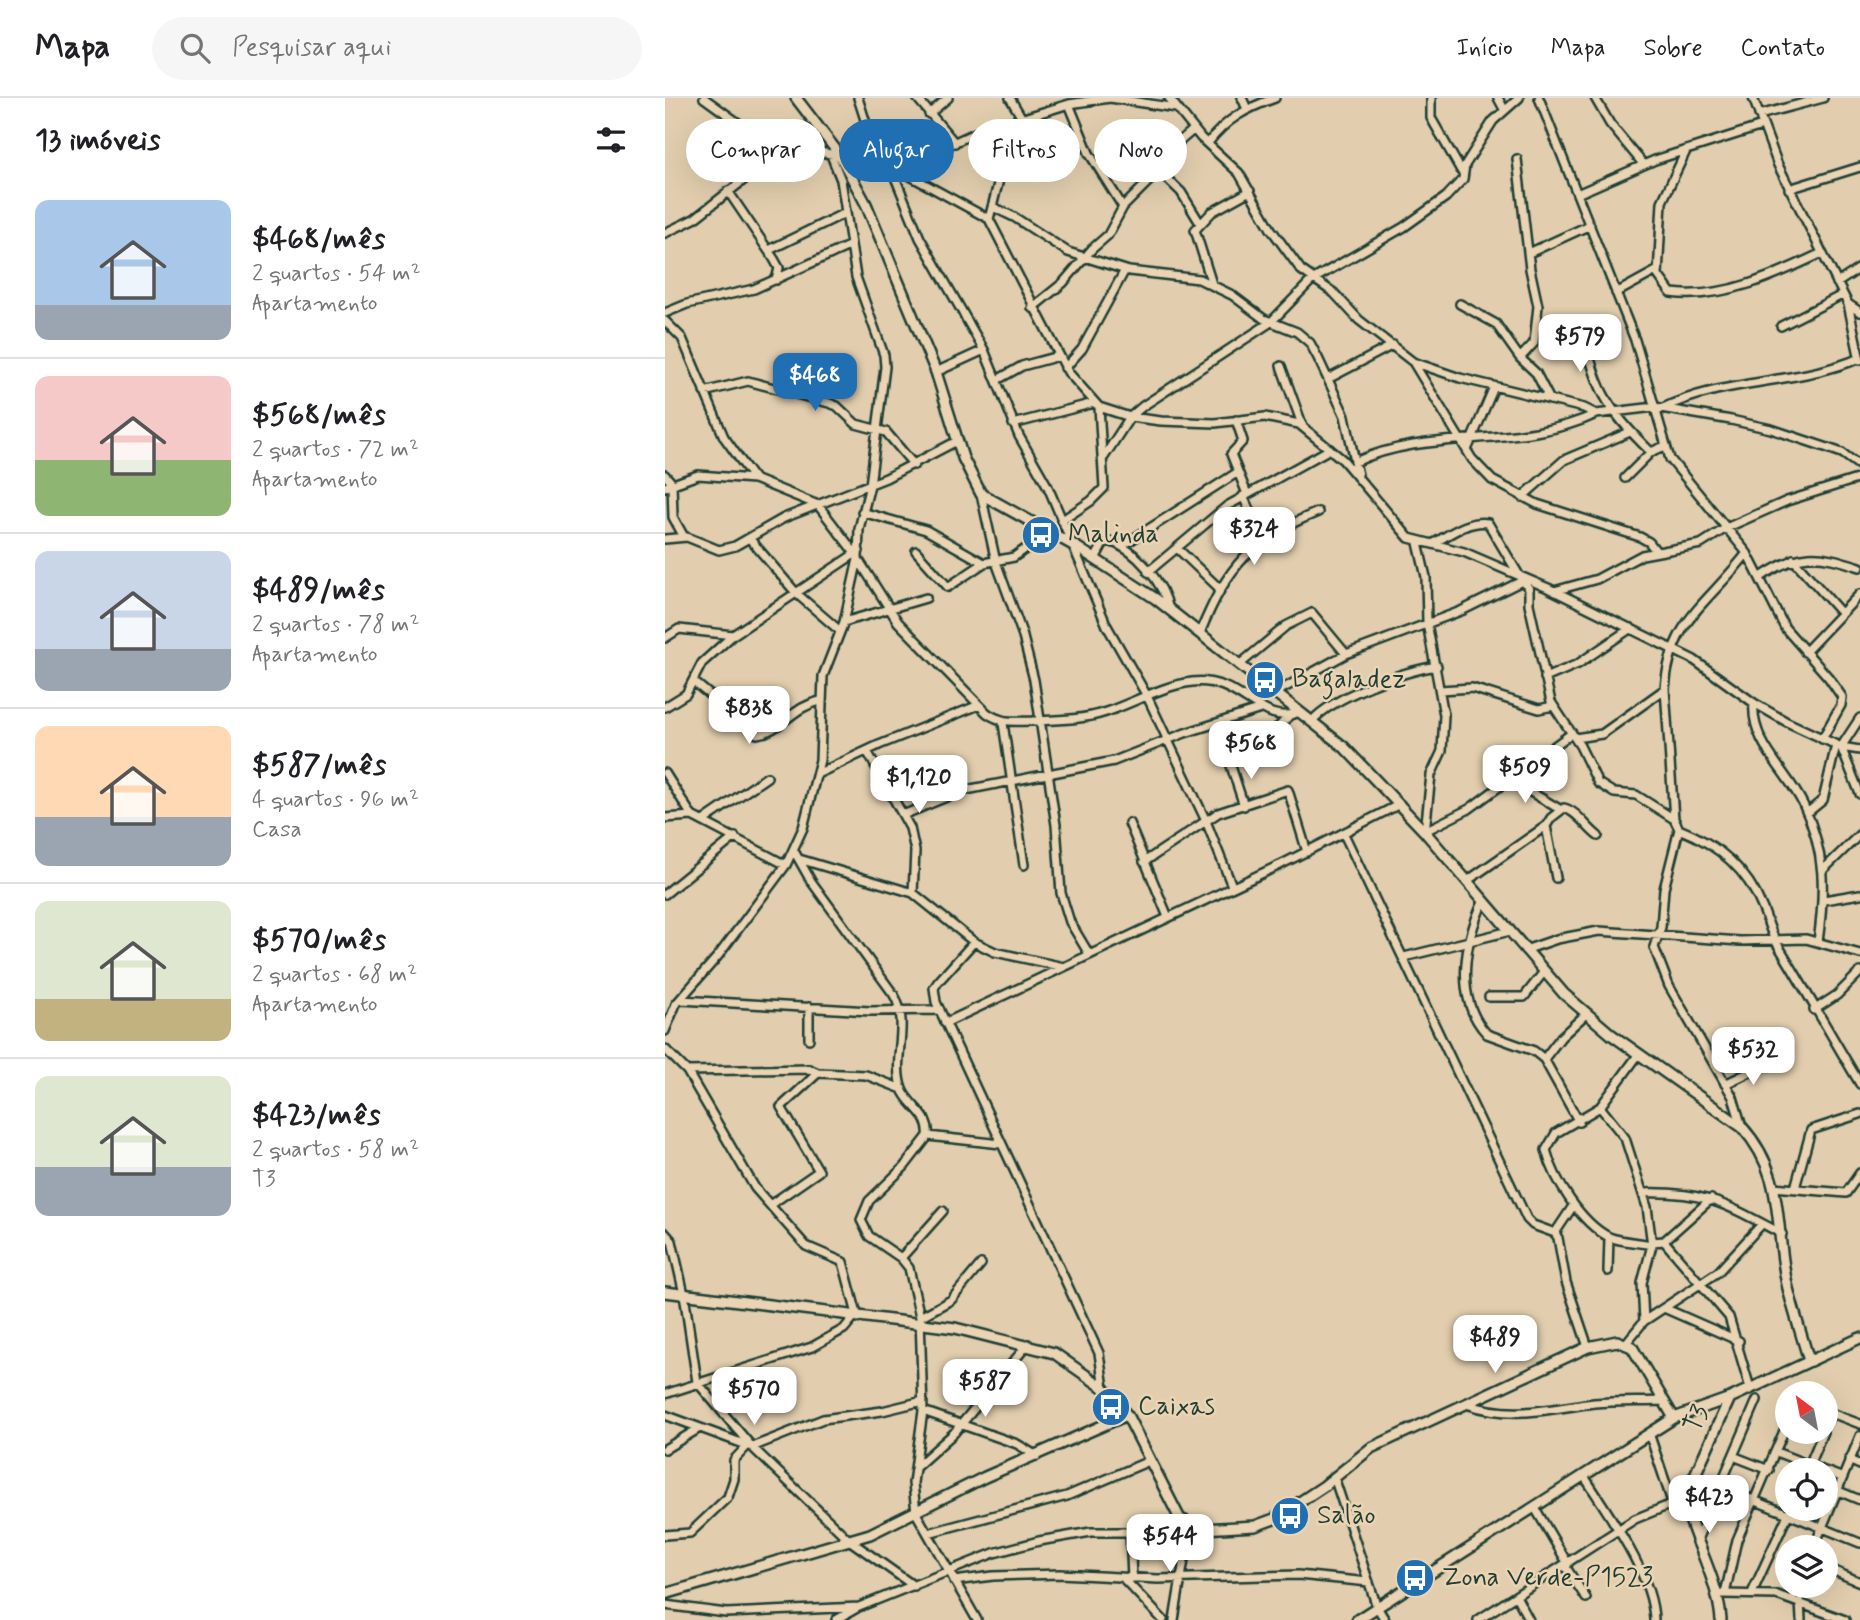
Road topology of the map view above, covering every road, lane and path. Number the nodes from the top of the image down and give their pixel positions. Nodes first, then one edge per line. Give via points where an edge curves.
1 (704, 98) edge
2 (796, 98) edge
3 (858, 98) edge
4 (917, 98) edge
5 (948, 98) edge
6 (1010, 98) edge
7 (1169, 98) edge
8 (1242, 98) edge
9 (1275, 98) edge
10 (1431, 98) edge
11 (1498, 98) edge
12 (1519, 98) edge
13 (1539, 98) edge
14 (1595, 98) edge
15 (1753, 98) edge
16 (1823, 98) edge
17 (1074, 101) edge
18 (805, 103) edge
19 (1175, 108) junction
20 (1247, 109) junction
21 (1504, 109) junction
22 (929, 114) junction
23 (1759, 115) junction
24 (733, 119) edge
25 (865, 119) edge
26 (1018, 119) edge
27 (1024, 119) edge
28 (1762, 126) junction
29 (1193, 130) junction
30 (1187, 134) edge
31 (968, 136) edge
32 (955, 143) joint
33 (1208, 143) junction
34 (1686, 150) junction
35 (825, 153) edge
36 (835, 155) junction
37 (839, 156) edge
38 (1517, 159) dead end
39 (1644, 165) junction
40 (1860, 167) edge
41 (1464, 174) junction
42 (740, 182) edge
43 (899, 182) edge
44 (921, 182) edge
45 (999, 182) edge
46 (1148, 182) edge
47 (1171, 182) edge
48 (1789, 190) junction
49 (728, 191) junction
50 (1250, 191) junction
51 (1577, 194) junction
52 (993, 207) junction
53 (1123, 207) junction
54 (845, 213) junction
55 (989, 219) junction
56 (1200, 223) junction
57 (1590, 225) junction
58 (665, 233) edge
59 (851, 245) junction
60 (769, 250) junction
61 (1529, 253) junction
62 (1822, 253) junction
63 (1084, 258) junction
64 (1860, 268) edge
65 (1125, 270) junction
66 (1658, 270) junction
67 (776, 279) junction
68 (1312, 280) junction
69 (1837, 283) junction
70 (1212, 284) junction
71 (1616, 293) junction
72 (1842, 295) junction
73 (1460, 304) dead end
74 (1848, 304) junction
75 (1032, 307) junction
76 (1860, 312) edge
77 (665, 313) edge
78 (665, 321) edge
79 (1271, 322) junction
80 (1582, 323) dead end
81 (1781, 326) dead end
82 (1393, 345) junction
83 (983, 350) junction
84 (1059, 356) junction
85 (1520, 358) junction
86 (1860, 359) edge
87 (1413, 362) junction
88 (1281, 366) dead end
89 (1065, 368) junction
90 (936, 372) junction
91 (1328, 379) junction
92 (997, 380) junction
93 (1494, 387) junction
94 (703, 393) junction
95 (1550, 400) junction
96 (1096, 405) junction
97 (1658, 408) junction
98 (1611, 411) junction
99 (1596, 414) junction
100 (1130, 417) junction
101 (1236, 420) junction
102 (1013, 424) junction
103 (1303, 427) junction
104 (878, 429) junction
105 (1630, 432) junction
106 (1461, 439) junction
107 (1472, 439) junction
108 (957, 441) junction
109 (1665, 446) junction
110 (1330, 449) junction
111 (1467, 450) junction
112 (1651, 452) junction
113 (1104, 457) junction
114 (1356, 460) junction
115 (914, 465) junction
116 (1348, 466) junction
117 (1860, 466) edge
118 (1238, 472) junction
119 (665, 475) edge
120 (1358, 476) junction
121 (1625, 478) dead end
122 (1860, 478) edge
123 (754, 479) junction
124 (668, 485) edge
125 (870, 485) junction
126 (981, 494) junction
127 (1245, 495) junction
128 (1522, 497) junction
129 (818, 505) junction
130 (862, 512) junction
131 (1318, 512) dead end
132 (1061, 520) junction
133 (1726, 528) junction
134 (1049, 532) junction
135 (684, 537) junction
136 (749, 538) junction
137 (665, 539) edge
138 (1262, 539) junction
139 (1418, 543) junction
140 (1434, 543) junction
141 (1075, 546) junction
142 (1122, 546) junction
143 (1177, 548) junction
144 (916, 551) dead end
145 (1656, 551) junction
146 (1747, 553) junction
147 (857, 554) junction
148 (1095, 559) junction
149 (1793, 559) junction
150 (996, 562) junction
151 (984, 563) junction
152 (1860, 567) edge
153 (1148, 572) junction
154 (1761, 577) junction
155 (1523, 579) junction
156 (1220, 589) junction
157 (1554, 591) junction
158 (797, 594) junction
159 (1860, 594) edge
160 (926, 597) dead end
161 (890, 610) junction
162 (1169, 610) junction
163 (1841, 613) junction
164 (844, 622) junction
165 (1427, 623) junction
166 (1631, 628) junction
167 (669, 630) edge
168 (841, 631) junction
169 (1200, 633) junction
170 (733, 635) junction
171 (665, 638) edge
172 (1673, 650) junction
173 (1805, 652) junction
174 (1346, 654) junction
175 (1239, 666) junction
176 (1437, 666) junction
177 (1545, 678) junction
178 (694, 682) junction
179 (1440, 690) junction
180 (1665, 690) junction
181 (1273, 694) junction
182 (1147, 696) junction
183 (820, 701) junction
184 (1754, 703) junction
185 (979, 705) junction
186 (1553, 706) junction
187 (665, 707) edge
188 (1261, 709) junction
189 (1299, 712) junction
190 (1288, 717) junction
191 (1860, 718) edge
192 (1039, 720) junction
193 (1312, 721) junction
194 (1003, 723) junction
195 (1573, 735) junction
196 (1822, 739) junction
197 (1167, 740) junction
198 (1838, 746) junction
199 (1860, 750) edge
200 (867, 751) junction
201 (1271, 751) dead end
202 (1231, 766) dead end
203 (665, 774) edge
204 (817, 774) junction
205 (1046, 776) junction
206 (1512, 776) junction
207 (767, 777) dead end
208 (1009, 781) junction
209 (1860, 794) edge
210 (1400, 804) junction
211 (1244, 806) junction
212 (1561, 810) junction
213 (1807, 813) junction
214 (903, 815) junction
215 (692, 816) junction
216 (665, 818) edge
217 (1674, 820) junction
218 (703, 821) junction
219 (1206, 821) junction
220 (1129, 823) dead end
221 (1546, 826) junction
222 (1679, 829) junction
223 (1426, 831) junction
224 (1344, 834) junction
225 (1860, 834) edge
226 (1598, 836) dead end
227 (735, 837) junction
228 (794, 851) junction
229 (1307, 852) junction
230 (799, 859) junction
231 (1144, 862) junction
232 (786, 865) junction
233 (1024, 865) dead end
234 (1823, 870) junction
235 (1556, 878) dead end
236 (1468, 881) junction
237 (1232, 886) junction
238 (913, 893) junction
239 (665, 894) edge
240 (1860, 894) edge
241 (1484, 900) junction
242 (1824, 900) junction
243 (1168, 917) junction
244 (1510, 931) junction
245 (1657, 937) junction
246 (1470, 941) junction
247 (1775, 941) junction
248 (974, 942) junction
249 (1818, 942) junction
250 (1525, 950) junction
251 (1089, 954) junction
252 (1860, 954) edge
253 (1404, 957) junction
254 (1065, 967) junction
255 (1860, 972) edge
256 (1543, 973) junction
257 (1857, 983) edge
258 (1489, 997) dead end
259 (679, 1002) junction
260 (809, 1007) junction
261 (665, 1009) edge
262 (940, 1010) junction
263 (1814, 1010) junction
264 (901, 1011) junction
265 (1586, 1014) junction
266 (945, 1023) junction
267 (665, 1031) edge
268 (809, 1039) dead end
269 (665, 1049) edge
270 (1638, 1055) junction
271 (1544, 1059) junction
272 (1769, 1063) dead end
273 (687, 1071) junction
274 (818, 1073) junction
275 (1725, 1084) junction
276 (1860, 1084) edge
277 (902, 1089) junction
278 (1600, 1107) junction
279 (1860, 1114) edge
280 (1579, 1122) junction
281 (1742, 1128) junction
282 (928, 1136) junction
283 (1001, 1144) junction
284 (1860, 1173) edge
285 (1773, 1187) junction
286 (1795, 1188) junction
287 (1643, 1193) junction
288 (1711, 1199) junction
289 (770, 1205) junction
290 (1573, 1206) junction
291 (943, 1211) dead end
292 (1762, 1224) junction
293 (665, 1233) edge
294 (1555, 1233) junction
295 (1782, 1234) junction
296 (1609, 1237) junction
297 (1664, 1241) junction
298 (1652, 1243) junction
299 (901, 1258) junction
300 (981, 1264) dead end
301 (1608, 1271) dead end
302 (1700, 1286) junction
303 (665, 1292) edge
304 (684, 1294) junction
305 (1664, 1308) junction
306 (856, 1317) junction
307 (920, 1320) junction
308 (1644, 1321) junction
309 (1860, 1338) edge
310 (1738, 1341) junction
311 (1626, 1343) junction
312 (1028, 1344) junction
313 (1588, 1347) junction
314 (1809, 1361) junction
315 (698, 1382) junction
316 (1104, 1388) junction
317 (1750, 1388) junction
318 (665, 1394) edge
319 (1730, 1398) junction
320 (1757, 1400) dead end
321 (923, 1401) junction
322 (1664, 1401) junction
323 (1467, 1405) junction
324 (923, 1411) junction
325 (665, 1415) edge
326 (1127, 1415) junction
327 (1838, 1416) edge
328 (1674, 1418) junction
329 (1860, 1424) edge
330 (960, 1425) junction
331 (698, 1429) junction
332 (1649, 1433) junction
333 (1860, 1436) edge
334 (1779, 1444) edge
335 (750, 1446) junction
336 (665, 1449) edge
337 (1776, 1452) junction
338 (1037, 1456) junction
339 (1733, 1456) junction
340 (1789, 1458) edge
341 (1849, 1460) junction
342 (1149, 1461) junction
343 (1860, 1465) edge
344 (915, 1467) junction
345 (1769, 1470) junction
346 (1584, 1476) junction
347 (1694, 1476) junction
348 (1838, 1476) edge
349 (1334, 1477) junction
350 (1841, 1477) junction
351 (1721, 1485) junction
352 (1838, 1485) edge
353 (1838, 1491) edge
354 (1684, 1499) junction
355 (1860, 1500) edge
356 (1756, 1501) junction
357 (1672, 1502) junction
358 (1775, 1507) edge
359 (1535, 1508) junction
360 (916, 1513) junction
361 (1785, 1521) edge
362 (1809, 1521) edge
363 (1825, 1521) edge
364 (1822, 1528) junction
365 (1192, 1529) junction
366 (1617, 1529) junction
367 (1130, 1532) junction
368 (928, 1533) junction
369 (665, 1535) edge
370 (1819, 1535) edge
371 (849, 1540) junction
372 (1860, 1542) edge
373 (1696, 1543) junction
374 (1566, 1565) junction
375 (949, 1571) junction
376 (1838, 1573) edge
377 (1183, 1578) junction
378 (1128, 1579) junction
379 (954, 1581) junction
380 (1369, 1582) junction
381 (1860, 1582) edge
382 (914, 1586) junction
383 (1752, 1593) junction
384 (665, 1594) edge
385 (1721, 1595) junction
386 (1515, 1596) junction
387 (1586, 1598) dead end
388 (1796, 1600) junction
389 (665, 1605) edge
390 (859, 1607) junction
391 (1377, 1607) junction
392 (1174, 1616) edge
393 (836, 1620) edge
394 (977, 1620) edge
395 (1164, 1620) edge
396 (1357, 1620) edge
397 (1385, 1620) edge
398 (1478, 1620) edge
399 (1529, 1620) edge
400 (1654, 1620) edge
401 (1721, 1620) edge
402 (1801, 1620) edge
403 (1845, 1620) edge

1 - 24 street
2 - 18 street
3 - 25 street
4 - 22 street
5 - 22 street
6 - 26 street
7 - 19 street
8 - 20 street
9 - 20 street
10 - 41 street via 1431,118
11 - 21 street
12 - 21 street
13 - 51 street
14 - 39 street
15 - 23 street
16 - 23 street
17 - 19 street via 1110,98
17 - 27 street
17 - 53 street via 1090,153
18 - 36 street
19 - 29 street
20 - 33 street via 1223,125
21 - 41 street via 1469,158
22 - 32 street
23 - 28 street
28 - 34 street
28 - 48 street
29 - 30 street
29 - 33 street
31 - 32 street
33 - 50 street via 1239,173
34 - 39 street
34 - 66 street via 1662,202
35 - 36 street
36 - 37 street
36 - 54 street
36 - 90 street via 866,204
38 - 61 street
39 - 51 street
40 - 48 street
41 - 68 street via 1455,189 1424,214
42 - 49 street
43 - 83 street via 919,238
44 - 55 street
45 - 52 street
46 - 53 street
47 - 56 street
48 - 62 street
49 - 58 street via 694,219
49 - 60 street
50 - 56 street
50 - 68 street via 1279,241
51 - 57 street
52 - 55 street
52 - 63 street
53 - 63 street via 1108,235
54 - 59 street
54 - 60 street
55 - 75 street
56 - 70 street via 1195,237 1209,265
57 - 61 street
57 - 71 street
59 - 67 street
59 - 104 street via 856,276 884,355
60 - 67 street via 779,268
61 - 85 street via 1538,320 1534,343
62 - 66 street via 1769,277 1711,293 1671,293
62 - 69 street
63 - 65 street
63 - 75 street via 1063,283
64 - 69 street
65 - 70 street
65 - 89 street via 1082,349
66 - 71 street
67 - 77 street
68 - 79 street
68 - 82 street via 1334,293 1359,320
69 - 72 street
70 - 79 street
71 - 97 street
72 - 74 street
72 - 81 street
73 - 85 street via 1496,324
74 - 76 street
74 - 86 street
75 - 84 street
78 - 94 street via 682,338
79 - 91 street via 1305,338
79 - 100 street
80 - 98 street via 1597,380
82 - 87 street
82 - 91 street
83 - 90 street
83 - 92 street
84 - 89 street
84 - 92 street via 1022,366
85 - 95 street via 1536,373
86 - 97 street
87 - 93 street
87 - 106 street
88 - 103 street
89 - 96 street
90 - 108 street
91 - 114 street via 1345,416
92 - 102 street
93 - 95 street
93 - 107 street
94 - 104 street via 733,383 759,382 837,406 856,424
94 - 123 street via 727,444
95 - 99 street
96 - 100 street
96 - 102 street
96 - 113 street
97 - 98 street
97 - 109 street
97 - 117 street via 1771,429 1842,453
98 - 99 street
98 - 105 street
99 - 107 street via 1541,430
100 - 101 street via 1186,423
100 - 113 street
101 - 103 street via 1282,418
101 - 118 street via 1243,441 1231,454
102 - 132 street
103 - 110 street
104 - 115 street via 886,432
104 - 125 street
105 - 112 street
105 - 128 street via 1564,460
106 - 107 street
106 - 111 street
106 - 114 street via 1401,445
107 - 111 street
108 - 115 street
108 - 126 street
109 - 112 street
109 - 133 street via 1682,476
110 - 116 street
110 - 127 street
111 - 128 street via 1492,480
112 - 121 street
113 - 132 street via 1104,488
114 - 116 street
114 - 120 street
115 - 125 street
116 - 120 street
118 - 127 street
118 - 142 street
119 - 124 street
120 - 139 street via 1396,526
122 - 133 street via 1787,501
123 - 124 street via 698,475
123 - 129 street
124 - 135 street via 673,517
125 - 129 street
125 - 130 street
126 - 134 street
126 - 150 street
127 - 138 street
127 - 143 street
128 - 145 street via 1640,537
129 - 136 street
129 - 147 street
130 - 147 street
130 - 151 street via 926,530
131 - 138 street
132 - 141 street
133 - 145 street via 1691,548
133 - 146 street
134 - 141 street
134 - 150 street via 1030,548
135 - 136 street via 719,550
135 - 137 street
136 - 158 street
138 - 156 street
139 - 140 street
139 - 165 street via 1426,577
140 - 155 street
140 - 155 street via 1458,530 1488,523
141 - 148 street
141 - 182 street via 1107,626
142 - 148 street via 1109,541
142 - 153 street
143 - 153 street
143 - 156 street
144 - 151 street via 948,587
145 - 157 street via 1597,579
146 - 154 street
146 - 172 street via 1689,618
147 - 158 street
147 - 161 street
147 - 164 street
148 - 162 street
149 - 152 street via 1817,555
149 - 154 street
149 - 163 street
150 - 151 street
150 - 192 street via 1025,644
153 - 162 street via 1164,589
154 - 173 street via 1785,628
155 - 157 street
155 - 165 street
155 - 177 street via 1529,589
156 - 169 street
157 - 166 street
158 - 168 street
158 - 170 street
159 - 163 street
160 - 161 street
161 - 164 street
161 - 185 street
162 - 169 street
163 - 173 street
164 - 168 street
165 - 174 street
165 - 176 street
166 - 172 street
166 - 177 street via 1577,664
167 - 170 street
167 - 171 street
168 - 183 street via 823,676
169 - 175 street
170 - 178 street via 702,663
172 - 180 street
172 - 184 street
173 - 196 street via 1842,701
174 - 175 street via 1312,613 1286,626
174 - 181 street
175 - 181 street
176 - 179 street
176 - 193 street via 1409,672 1330,704
177 - 186 street
178 - 183 street via 757,734 778,726 794,710
178 - 187 street via 686,694
179 - 186 street via 1472,688 1539,709
179 - 223 street via 1445,733 1431,775
180 - 195 street via 1602,734
180 - 217 street
181 - 189 street
182 - 188 street via 1206,681 1236,690
182 - 192 street via 1084,717
182 - 197 street
183 - 204 street
184 - 196 street
184 - 213 street via 1760,736
185 - 194 street
185 - 200 street
186 - 195 street
188 - 190 street
188 - 197 street
189 - 190 street
189 - 193 street
190 - 201 street via 1267,739
191 - 198 street
192 - 194 street
192 - 205 street
193 - 210 street
194 - 208 street
195 - 206 street
195 - 217 street via 1605,790 1636,795
196 - 198 street
197 - 205 street via 1114,761
197 - 219 street
198 - 199 street
198 - 209 street
198 - 213 street via 1823,800
200 - 204 street
200 - 214 street
202 - 211 street
203 - 215 street
204 - 228 street
205 - 208 street
205 - 251 street via 1056,825 1061,893 1070,922
206 - 212 street
206 - 223 street via 1469,809
207 - 218 street
208 - 214 street via 939,798
208 - 233 street
210 - 223 street
210 - 224 street
211 - 219 street
211 - 229 street via 1288,789
212 - 221 street
212 - 226 street via 1573,811
213 - 234 street
214 - 238 street via 915,851
215 - 216 street
215 - 218 street
217 - 222 street
218 - 227 street
219 - 231 street
219 - 237 street
220 - 231 street
221 - 235 street
221 - 236 street
222 - 245 street
222 - 247 street via 1733,861 1756,893
223 - 236 street
224 - 229 street
224 - 253 street
225 - 234 street
227 - 232 street
227 - 239 street
228 - 230 street
228 - 232 street
229 - 237 street
230 - 238 street
230 - 264 street
231 - 243 street
232 - 259 street
234 - 242 street
236 - 241 street
237 - 243 street
238 - 248 street
240 - 242 street
241 - 244 street
241 - 246 street
242 - 249 street
243 - 251 street
244 - 246 street
244 - 250 street
245 - 247 street
245 - 250 street via 1599,931
245 - 275 street via 1654,947 1659,967
246 - 253 street
246 - 271 street via 1464,988 1484,1031
247 - 249 street
247 - 263 street via 1794,966
248 - 254 street via 995,952
248 - 262 street via 934,988
249 - 252 street
250 - 256 street
251 - 254 street
253 - 294 street via 1527,1219 1533,1226
254 - 266 street
255 - 257 street
256 - 258 street via 1524,997
256 - 265 street
257 - 263 street
259 - 260 street
259 - 261 street
259 - 267 street
260 - 264 street
260 - 268 street
262 - 264 street
262 - 266 street
263 - 276 street
264 - 277 street
265 - 270 street
265 - 271 street
266 - 283 street
269 - 273 street
270 - 278 street
270 - 281 street
271 - 280 street
272 - 275 street
273 - 274 street via 809,1069
273 - 289 street
274 - 277 street via 866,1075
274 - 289 street via 781,1107 818,1171
275 - 281 street
277 - 282 street via 927,1122
278 - 280 street
278 - 287 street via 1625,1138
279 - 286 street via 1811,1130
280 - 290 street via 1556,1133 1546,1150
281 - 285 street via 1763,1155
282 - 283 street
282 - 299 street via 862,1213 869,1236
283 - 316 street via 1099,1353
284 - 286 street via 1846,1193
285 - 286 street
285 - 295 street
287 - 288 street via 1683,1192
287 - 298 street
288 - 292 street
288 - 297 street
289 - 306 street via 806,1246 843,1262
290 - 294 street
290 - 296 street
291 - 299 street
292 - 295 street
292 - 302 street
293 - 304 street via 672,1241
294 - 313 street
295 - 314 street via 1787,1282
296 - 298 street
296 - 301 street
297 - 298 street
297 - 302 street
298 - 308 street via 1642,1283
299 - 307 street via 909,1268
300 - 307 street via 951,1300
302 - 305 street
302 - 310 street via 1725,1311
303 - 304 street
304 - 306 street
304 - 315 street
305 - 308 street
305 - 310 street
306 - 307 street
306 - 315 street via 812,1347
307 - 312 street
307 - 321 street
308 - 311 street
309 - 314 street, T3
310 - 317 street
311 - 313 street
311 - 322 street
312 - 316 street via 1067,1360
312 - 330 street
313 - 323 street
314 - 317 street, T3
315 - 318 street
315 - 335 street
316 - 326 street
317 - 319 street, T3
319 - 328 street
319 - 347 street, T3
320 - 339 street
321 - 324 street
321 - 335 street via 823,1419
322 - 323 street via 1595,1403 1522,1415
322 - 328 street
323 - 349 street via 1371,1448
324 - 330 street
324 - 344 street
325 - 331 street
326 - 338 street
326 - 342 street
327 - 329 street
328 - 332 street
330 - 338 street via 1017,1444
330 - 344 street
331 - 335 street
331 - 336 street
332 - 346 street
332 - 357 street
333 - 341 street
334 - 337 street
335 - 369 street via 734,1460 728,1497 690,1533
335 - 371 street
337 - 340 street
337 - 345 street
338 - 360 street
339 - 345 street
339 - 351 street
341 - 343 street
341 - 350 street
342 - 365 street via 1180,1519
342 - 368 street via 1067,1496
344 - 360 street
345 - 356 street
346 - 359 street
346 - 366 street
347 - 351 street
347 - 354 street, T3
348 - 350 street
349 - 365 street via 1274,1520 1228,1530
349 - 380 street
350 - 352 street
351 - 356 street
351 - 373 street
353 - 355 street
354 - 357 street
354 - 373 street
356 - 358 street
356 - 385 street via 1737,1541
357 - 366 street
359 - 374 street
359 - 391 street
360 - 368 street
360 - 371 street
361 - 383 street
362 - 364 street
363 - 364 street
364 - 370 street
364 - 372 street
365 - 367 street
365 - 377 street
366 - 374 street
366 - 400 street via 1651,1597
367 - 375 street via 1091,1532 1039,1541
367 - 378 street
368 - 375 street
371 - 382 street
371 - 384 street
373 - 385 street
374 - 386 street
374 - 387 street
375 - 379 street
375 - 382 street
376 - 381 street
377 - 378 street
377 - 380 street via 1298,1575
377 - 392 street
378 - 379 street via 1060,1574
378 - 395 street
379 - 394 street
380 - 391 street
382 - 390 street
383 - 385 street
383 - 388 street
385 - 401 street
386 - 398 street
386 - 399 street
388 - 402 street
388 - 403 street
389 - 390 street via 726,1613
390 - 393 street
391 - 396 street
391 - 397 street
392 - 395 street

